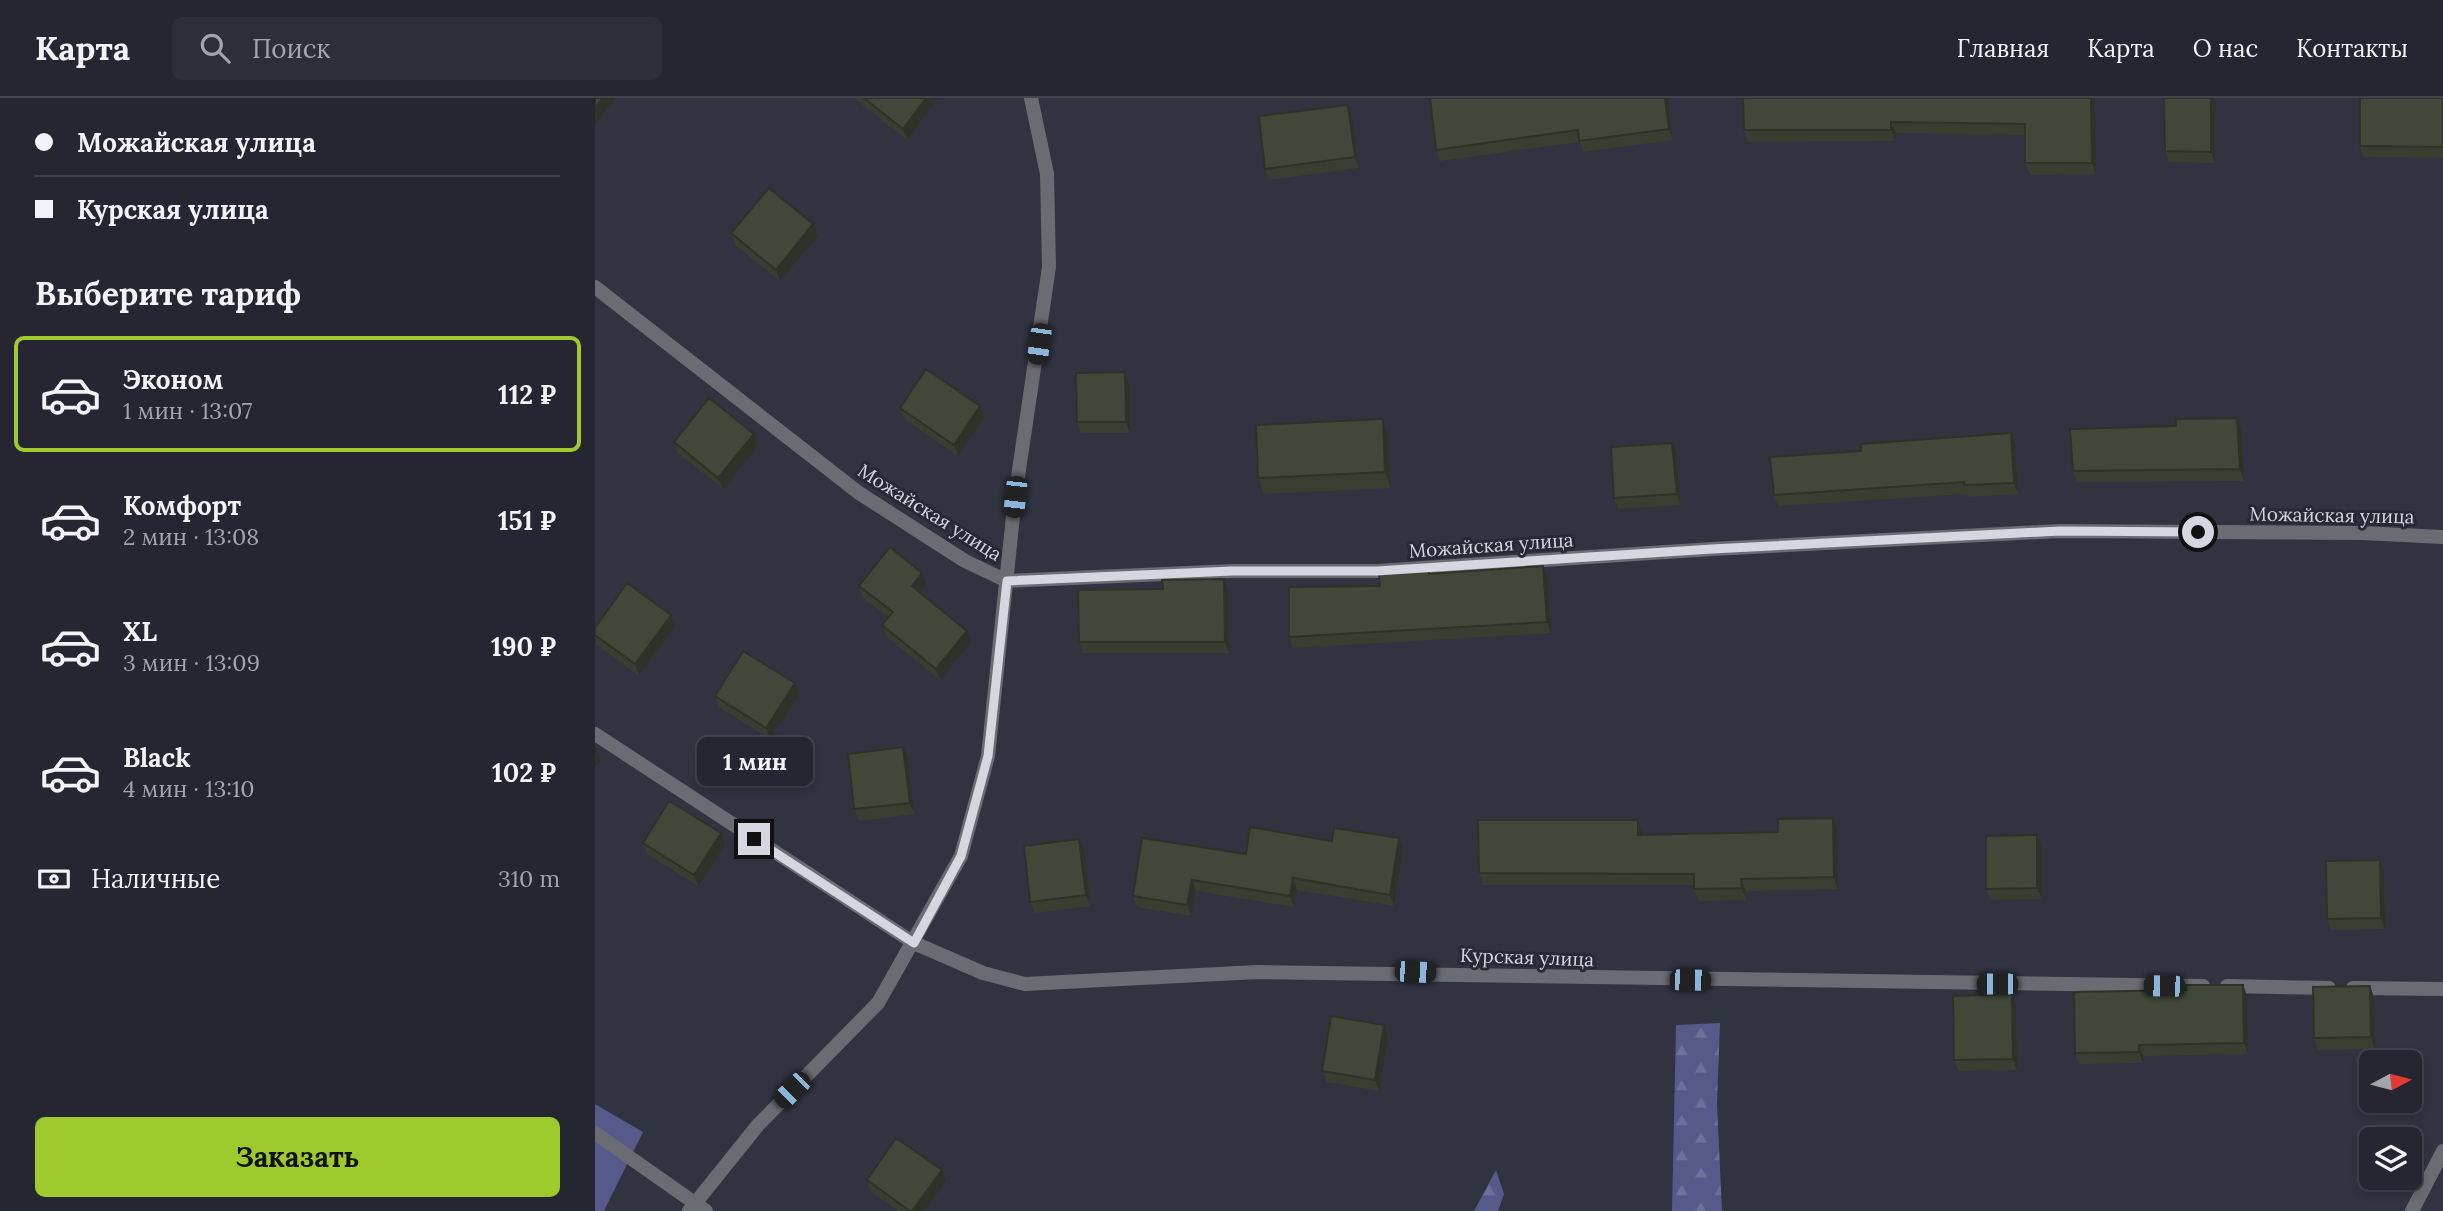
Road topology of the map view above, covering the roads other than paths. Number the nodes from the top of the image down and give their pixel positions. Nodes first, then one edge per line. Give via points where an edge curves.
1 (1031, 98) edge
2 (595, 287) edge
3 (2443, 537) edge
4 (1007, 581) junction
5 (595, 734) edge
6 (914, 943) junction
7 (2443, 989) edge
8 (595, 1133) edge
9 (2443, 1151) edge
10 (696, 1208) edge
11 (2412, 1211) edge

1 - 4 street via 1047,174 1049,267
2 - 4 street, Можайская улица via 859,493 965,561
3 - 4 street, Можайская улица via 2060,531 1377,571 1232,571
4 - 6 street via 988,756 961,856
5 - 6 street, Курская улица
6 - 7 street, Курская улица via 1025,984 1257,972 1376,972
6 - 10 street via 878,1003 758,1125
8 - 10 street
9 - 11 street

